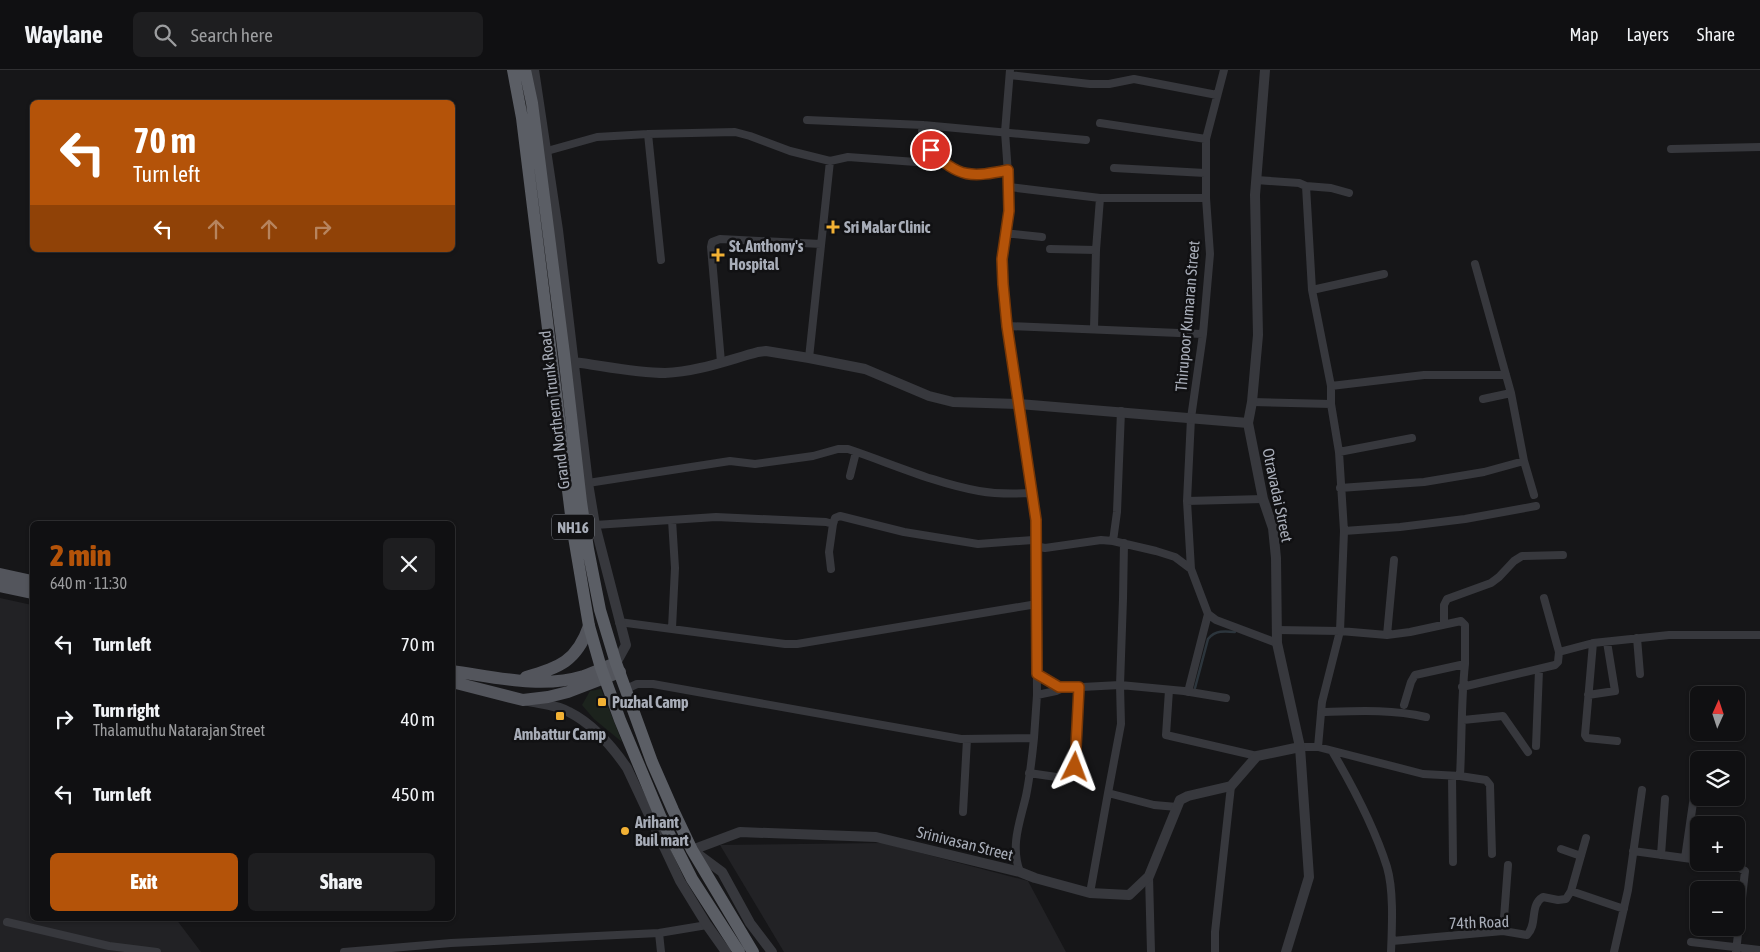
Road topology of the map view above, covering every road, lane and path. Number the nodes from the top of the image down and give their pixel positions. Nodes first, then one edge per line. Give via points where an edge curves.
1 (514, 70) edge
2 (525, 70) edge
3 (534, 70) edge
4 (1224, 70) edge
5 (1265, 70) edge
6 (1010, 73) edge
7 (1217, 95) junction
8 (806, 120) dead end
9 (1100, 123) dead end
10 (923, 125) junction
11 (1005, 132) junction
12 (648, 134) junction
13 (1206, 138) junction
14 (1086, 140) dead end
15 (1760, 148) edge
16 (1671, 149) dead end
17 (547, 151) junction
18 (938, 158) junction
19 (830, 161) junction
20 (1114, 168) dead end
21 (1008, 170) junction
22 (1205, 173) junction
23 (1256, 180) junction
24 (1306, 186) junction
25 (1009, 187) junction
26 (1349, 193) dead end
27 (1100, 198) junction
28 (1206, 198) junction
29 (1005, 233) junction
30 (1042, 237) dead end
31 (821, 244) junction
32 (1050, 249) dead end
33 (1096, 250) junction
34 (661, 260) dead end
35 (1475, 264) dead end
36 (1384, 274) dead end
37 (1312, 290) junction
38 (1007, 326) junction
39 (1094, 329) junction
40 (1203, 334) junction
41 (809, 358) junction
42 (574, 362) junction
43 (721, 362) junction
44 (1506, 375) junction
45 (1331, 386) junction
46 (1511, 392) junction
47 (1483, 399) dead end
48 (1252, 402) junction
49 (1020, 404) junction
50 (1332, 404) junction
51 (1121, 411) junction
52 (1191, 418) junction
53 (1248, 423) junction
54 (1412, 438) dead end
55 (856, 452) junction
56 (1339, 452) junction
57 (1524, 461) junction
58 (850, 476) dead end
59 (588, 483) junction
60 (1340, 488) junction
61 (1032, 493) junction
62 (1534, 495) dead end
63 (1264, 499) junction
64 (1187, 500) junction
65 (1536, 506) dead end
66 (672, 520) junction
67 (833, 524) junction
68 (595, 525) junction
69 (1344, 531) junction
70 (1113, 541) junction
71 (1036, 543) junction
72 (1124, 543) junction
73 (1563, 555) dead end
74 (1394, 560) dead end
75 (831, 569) dead end
76 (1191, 569) junction
77 (0, 574) edge
78 (30, 581) edge
79 (0, 586) edge
80 (30, 593) edge
81 (1544, 598) dead end
82 (1037, 604) junction
83 (1208, 614) junction
84 (619, 622) junction
85 (1444, 624) junction
86 (588, 626) junction
87 (672, 628) junction
88 (1277, 630) junction
89 (1340, 631) junction
90 (1388, 635) junction
91 (1760, 635) edge
92 (1637, 638) junction
93 (1607, 642) junction
94 (1278, 643) junction
95 (1593, 643) junction
96 (1559, 652) junction
97 (1465, 664) junction
98 (618, 668) junction
99 (455, 670) edge
100 (1539, 670) junction
101 (603, 673) junction
102 (1037, 674) junction
103 (1640, 674) dead end
104 (514, 679) junction
105 (455, 683) edge
106 (1120, 685) junction
107 (1462, 686) junction
108 (1079, 687) junction
109 (1063, 688) junction
110 (626, 689) junction
111 (1169, 690) junction
112 (1188, 692) junction
113 (1588, 694) junction
114 (1037, 695) junction
115 (1226, 698) dead end
116 (523, 700) junction
117 (1404, 705) dead end
118 (1321, 712) junction
119 (1426, 717) dead end
120 (1463, 720) junction
121 (1034, 738) junction
122 (967, 739) junction
123 (1617, 741) dead end
124 (1536, 746) dead end
125 (1300, 747) junction
126 (1318, 747) junction
127 (1332, 751) junction
128 (1528, 752) dead end
129 (1257, 756) junction
130 (1029, 773) junction
131 (1456, 776) junction
132 (1231, 786) junction
133 (1642, 790) dead end
134 (1108, 793) junction
135 (1666, 799) dead end
136 (1693, 806) edge
137 (1177, 807) junction
138 (963, 812) dead end
139 (1586, 838) dead end
140 (1561, 849) dead end
141 (692, 850) junction
142 (1633, 851) junction
143 (1492, 854) dead end
144 (1661, 855) junction
145 (1581, 856) junction
146 (1688, 858) joint
147 (1453, 862) dead end
148 (1508, 865) dead end
149 (1020, 872) junction
150 (1149, 876) junction
151 (1571, 891) junction
152 (1090, 893) junction
153 (1624, 908) junction
154 (6, 922) dead end
155 (707, 925) junction
156 (1503, 931) junction
157 (659, 933) junction
158 (1737, 936) edge
159 (1392, 941) junction
160 (491, 942) junction
161 (1691, 942) dead end
162 (402, 949) edge
163 (1736, 949) edge
164 (1760, 950) edge
165 (157, 952) edge
166 (344, 952) edge
167 (354, 952) edge
168 (492, 952) edge
169 (661, 952) edge
170 (726, 952) edge
171 (739, 952) edge
172 (753, 952) edge
173 (772, 952) edge
174 (1151, 952) edge
175 (1215, 952) edge
176 (1286, 952) edge
177 (1391, 952) edge
178 (1614, 952) edge

1 - 86 highway, Grand Northern Trunk Road / NH16
2 - 98 highway, Grand Northern Trunk Road / NH16 via 532,103 588,549 600,610
3 - 17 street
4 - 7 street, Thirupoor Kumaran Street
5 - 23 street, Otravadai Street
6 - 7 street via 1082,84 1110,84 1134,79
6 - 11 street
7 - 13 street, Thirupoor Kumaran Street
8 - 10 street
9 - 13 street
10 - 11 street
10 - 18 street via 924,142
11 - 14 street
11 - 21 street
12 - 17 street via 597,137
12 - 19 street via 735,132
12 - 34 street
13 - 22 street, Thirupoor Kumaran Street
15 - 16 street
17 - 42 street
18 - 19 street via 916,162 848,158
18 - 21 street via 962,173 973,175
19 - 31 street
20 - 22 street
21 - 25 street
22 - 28 street, Thirupoor Kumaran Street
23 - 24 street
23 - 48 street, Otravadai Street via 1258,335
24 - 26 street
24 - 37 street
25 - 27 street
25 - 29 street
27 - 28 street
27 - 33 street
28 - 40 street, Thirupoor Kumaran Street via 1210,254
29 - 30 street
29 - 38 street via 1002,267
31 - 41 street
31 - 43 street via 720,238 712,242
32 - 33 street
33 - 39 street
35 - 44 street
36 - 37 street
37 - 45 street
38 - 39 street
38 - 49 street
39 - 40 street
40 - 52 street, Thirupoor Kumaran Street
41 - 43 street via 766,351
41 - 49 street via 865,369 929,396 953,402
42 - 43 street via 647,372 685,371
42 - 59 street
44 - 45 street via 1424,375
44 - 46 street
45 - 50 street
46 - 47 street
46 - 57 street
48 - 50 street
48 - 53 street, Otravadai Street
49 - 51 street
49 - 61 street
50 - 56 street
51 - 52 street
51 - 70 street
52 - 53 street
52 - 64 street, Thirupoor Kumaran Street
53 - 63 street, Otravadai Street
54 - 56 street
55 - 58 street
55 - 59 street via 838,449 755,464 730,461
55 - 61 street via 978,491
56 - 60 street
57 - 60 street via 1484,472 1424,482
57 - 62 street
59 - 68 street
60 - 69 street
61 - 71 street
63 - 64 street
63 - 88 street, Otravadai Street via 1273,528 1276,558
64 - 76 street, Thirupoor Kumaran Street
65 - 69 street via 1465,520
66 - 67 street via 767,518
66 - 68 street
66 - 87 street via 675,568
67 - 71 street via 840,516 904,532 978,544 1033,540
67 - 75 street via 829,552
68 - 84 street
69 - 89 street
70 - 71 street via 1046,548
70 - 72 street
71 - 82 street
72 - 76 street via 1175,557
72 - 106 street
73 - 85 street via 1517,558 1496,580 1447,599
74 - 90 street
76 - 83 street, Thirupoor Kumaran Street
77 - 78 main road
79 - 80 main road
81 - 96 street
82 - 87 street via 797,644
82 - 102 street
83 - 94 street
83 - 112 street
84 - 87 street
84 - 98 street via 626,645
85 - 90 street
85 - 97 street via 1464,622
86 - 101 highway, Grand Northern Trunk Road / NH16
86 - 104 main road via 583,642 564,663
88 - 89 street
88 - 94 street, Otravadai Street
89 - 90 street
89 - 118 street
91 - 92 street
92 - 93 street
92 - 103 street
93 - 95 street
93 - 113 street via 1615,691
94 - 125 street, Otravadai Street
95 - 96 street
95 - 113 street
96 - 100 street via 1555,666
97 - 107 street
97 - 117 street via 1415,676
98 - 101 main road
98 - 110 highway, Grand Northern Trunk Road / NH16
99 - 104 main road
100 - 107 street
100 - 124 street
101 - 104 main road via 551,681
101 - 116 main road via 568,692
101 - 171 highway, Grand Northern Trunk Road / NH16 via 661,818 692,879
102 - 109 street
102 - 114 street
105 - 116 main road
106 - 108 street
106 - 111 street
106 - 134 street via 1120,724
107 - 120 street
108 - 109 street
108 - 130 street via 1073,777
109 - 114 street
110 - 122 street via 637,684 653,684
110 - 141 highway, Grand Northern Trunk Road / NH16 via 652,762
111 - 112 street
111 - 129 street via 1166,735
112 - 115 street
113 - 123 street via 1585,737
114 - 121 street
116 - 155 street via 568,711 588,724 616,752 627,768 680,881
118 - 119 street via 1384,711
118 - 126 street
120 - 128 street via 1502,716
120 - 131 street
121 - 122 street
121 - 130 street
122 - 138 street
125 - 126 street
125 - 129 street
125 - 176 street, Otravadai Street via 1308,877
126 - 127 street
127 - 131 street via 1423,774
127 - 159 street via 1378,842 1387,868
129 - 132 street
130 - 149 street via 1016,836 1016,861
131 - 143 street via 1486,780 1490,785
131 - 147 street
132 - 137 street via 1188,796 1180,800
132 - 175 street
133 - 142 street
134 - 137 street via 1154,805
134 - 152 street
135 - 144 street
136 - 146 street
137 - 150 street, Srinivasan Street
139 - 145 street
140 - 145 street
141 - 149 street, Srinivasan Street via 740,832 876,837
141 - 172 highway, Grand Northern Trunk Road / NH16
141 - 173 street via 722,872 750,923
142 - 144 street
142 - 153 street
144 - 146 street
145 - 151 street
148 - 156 street
149 - 152 street, Srinivasan Street
150 - 152 street, Srinivasan Street via 1129,895
150 - 174 street
151 - 153 street
151 - 156 street, 74th Road via 1563,900 1539,899 1532,928 1527,935
153 - 178 street
154 - 165 street via 109,946
155 - 157 street
155 - 170 street
156 - 159 street, 74th Road
157 - 160 street
157 - 169 street
158 - 163 street
159 - 177 street
160 - 162 street
160 - 168 street
161 - 163 street
162 - 167 street
163 - 164 street
166 - 167 street

